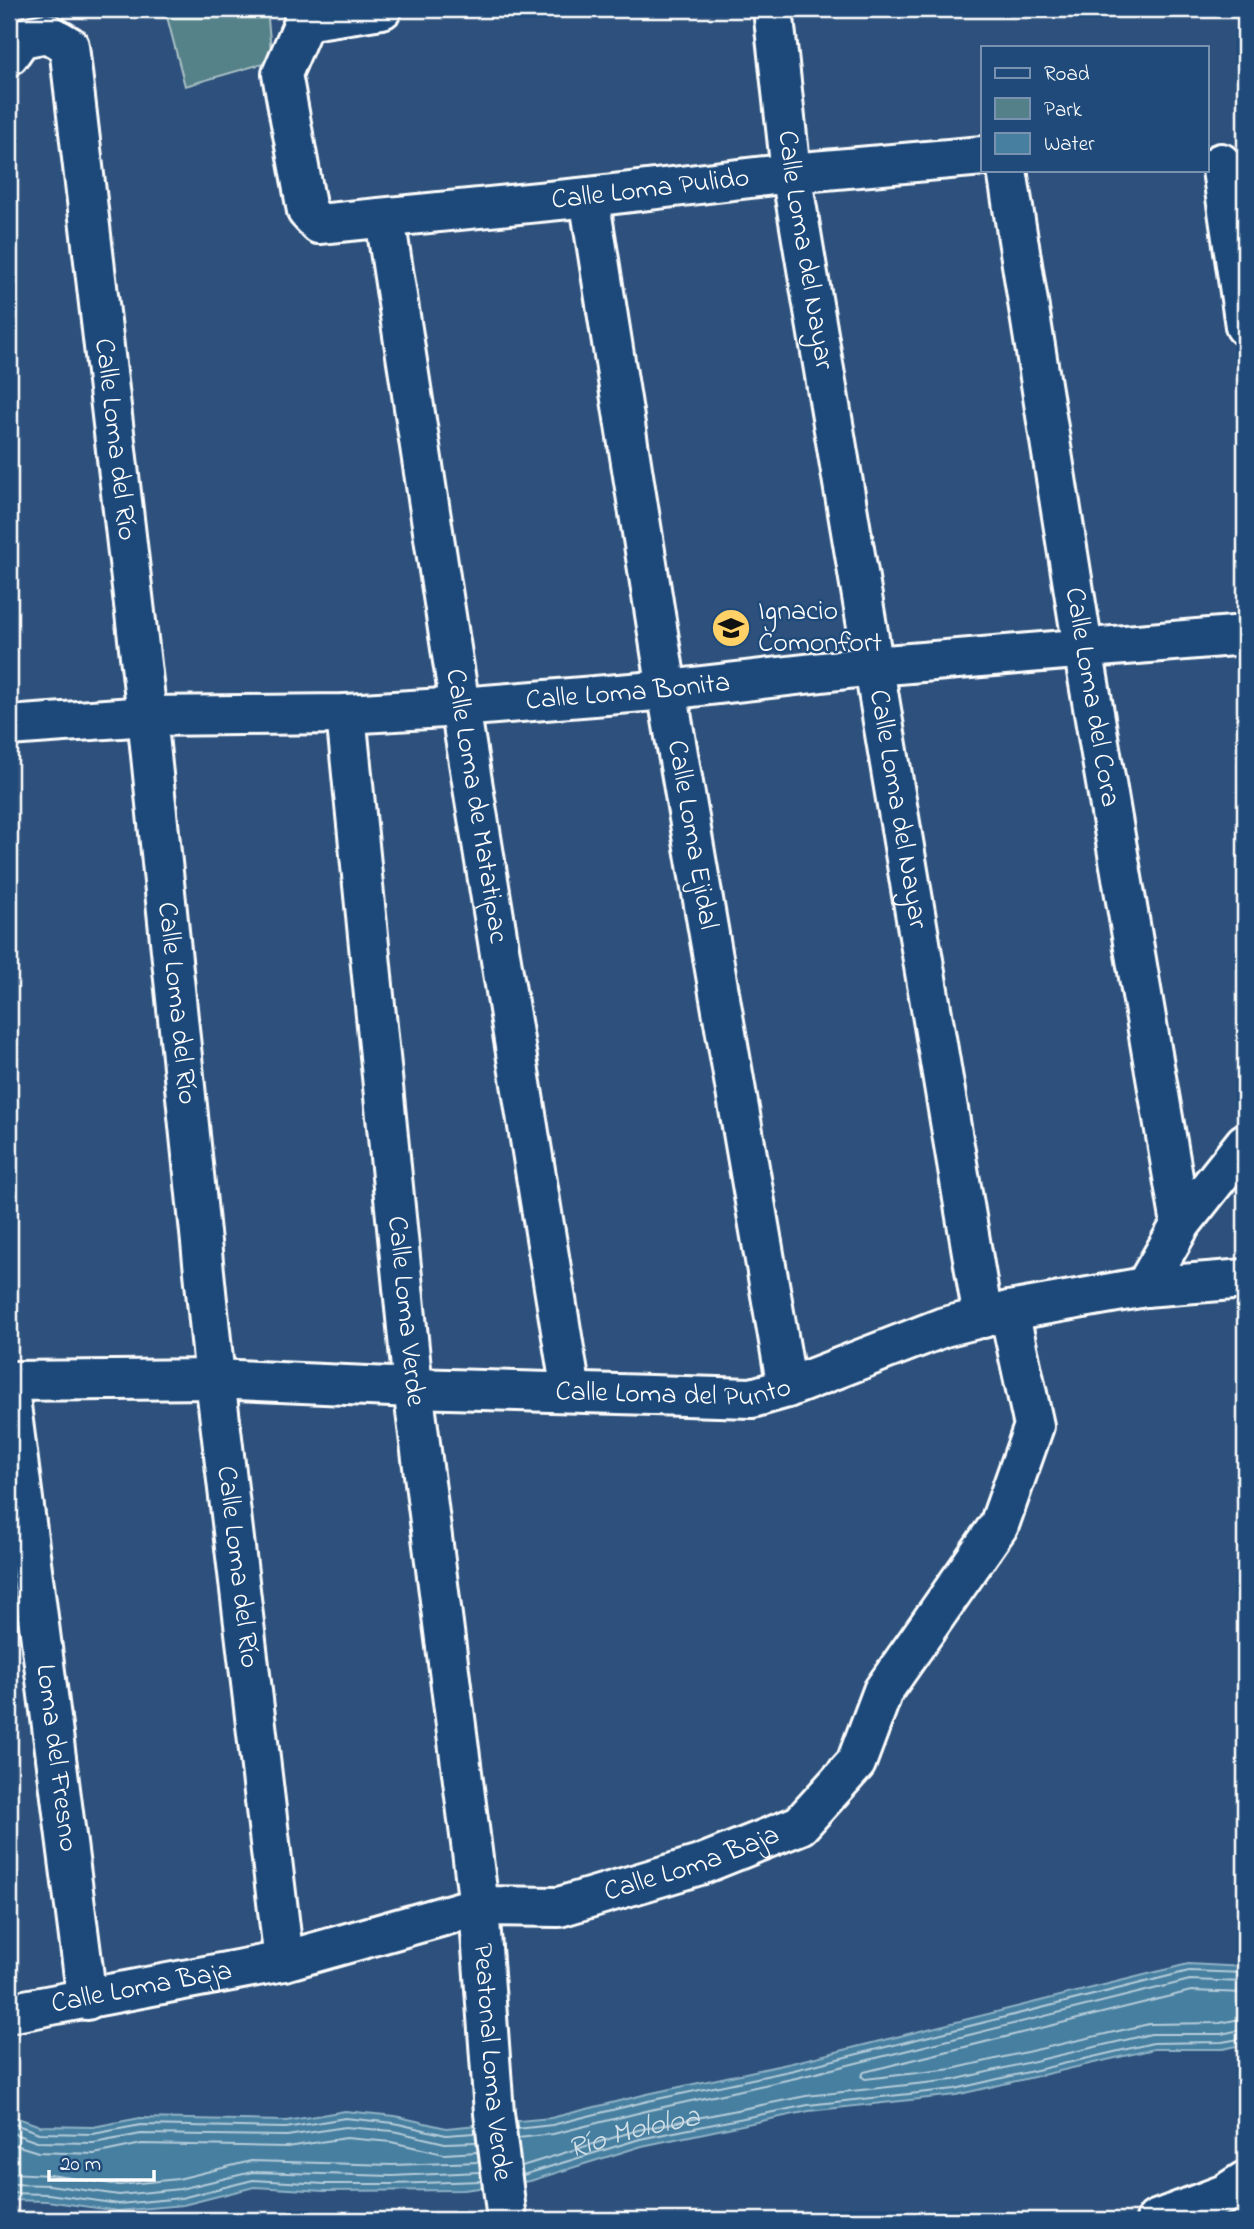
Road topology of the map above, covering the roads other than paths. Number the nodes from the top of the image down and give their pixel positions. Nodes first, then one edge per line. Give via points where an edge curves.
1 (382, 9) edge
2 (773, 9) edge
3 (304, 15) edge
4 (9, 55) edge
5 (981, 156) edge
6 (1224, 166) edge
7 (1007, 172) edge
8 (791, 173) junction
9 (589, 197) junction
10 (385, 218) junction
11 (1245, 326) edge
12 (1245, 635) edge
13 (1083, 648) junction
14 (874, 666) junction
15 (667, 690) junction
16 (460, 707) junction
17 (346, 715) junction
18 (146, 716) junction
19 (9, 726) edge
20 (1245, 1143) edge
21 (1181, 1224) junction
22 (1245, 1279) edge
23 (1145, 1287) junction
24 (996, 1314) junction
25 (215, 1379) junction
26 (9, 1381) edge
27 (413, 1388) junction
28 (787, 1388) junction
29 (9, 1390) edge
30 (571, 1392) junction
31 (478, 1906) junction
32 (284, 1961) junction
33 (87, 2000) junction
34 (9, 2013) edge
35 (1245, 2181) edge
36 (505, 2205) edge
37 (1156, 2220) edge

1 - 3 street
2 - 8 street, Calle Loma del Nayar
3 - 10 street, Calle Loma Pulido via 282,74 307,211 319,224
4 - 18 street, Calle Loma del Río via 21,38 47,33 69,46
5 - 8 street, Calle Loma Pulido
6 - 11 street
7 - 13 street, Calle Loma del Cora
8 - 9 street, Calle Loma Pulido
8 - 14 street, Calle Loma del Nayar
9 - 10 street, Calle Loma Pulido
9 - 15 street, Calle Loma Ejidal
10 - 16 street, Calle Loma de Matatipac
12 - 13 street, Calle Loma Bonita
13 - 14 street, Calle Loma Bonita
13 - 21 street, Calle Loma del Cora
14 - 15 street, Calle Loma Bonita
14 - 24 street, Calle Loma del Nayar
15 - 16 street, Calle Loma Bonita
15 - 28 street, Calle Loma Ejidal
16 - 17 street, Calle Loma Bonita
16 - 30 street, Calle Loma de Matatipac
17 - 18 street, Calle Loma Bonita
17 - 27 street, Calle Loma Verde
18 - 19 street, Calle Loma Bonita
18 - 25 street, Calle Loma del Río
20 - 21 street
21 - 23 street
22 - 23 street, Calle Loma del Punto
23 - 24 street, Calle Loma del Punto
24 - 28 street, Calle Loma del Punto via 944,1327
24 - 31 street, Calle Loma Baja via 1034,1426 999,1525 883,1691 856,1763 800,1825 700,1864 559,1907
25 - 26 street, Calle Loma del Punto
25 - 27 street, Calle Loma del Punto
25 - 32 street, Calle Loma del Río
27 - 30 street, Calle Loma del Punto
27 - 31 street, Calle Loma Verde
28 - 30 street, Calle Loma del Punto via 752,1398
29 - 33 street, Loma del Fresno
31 - 32 street, Calle Loma Baja
31 - 36 street, Peatonal Loma Verde
32 - 33 street, Calle Loma Baja
33 - 34 street, Calle Loma Baja
35 - 37 street via 1225,2194

